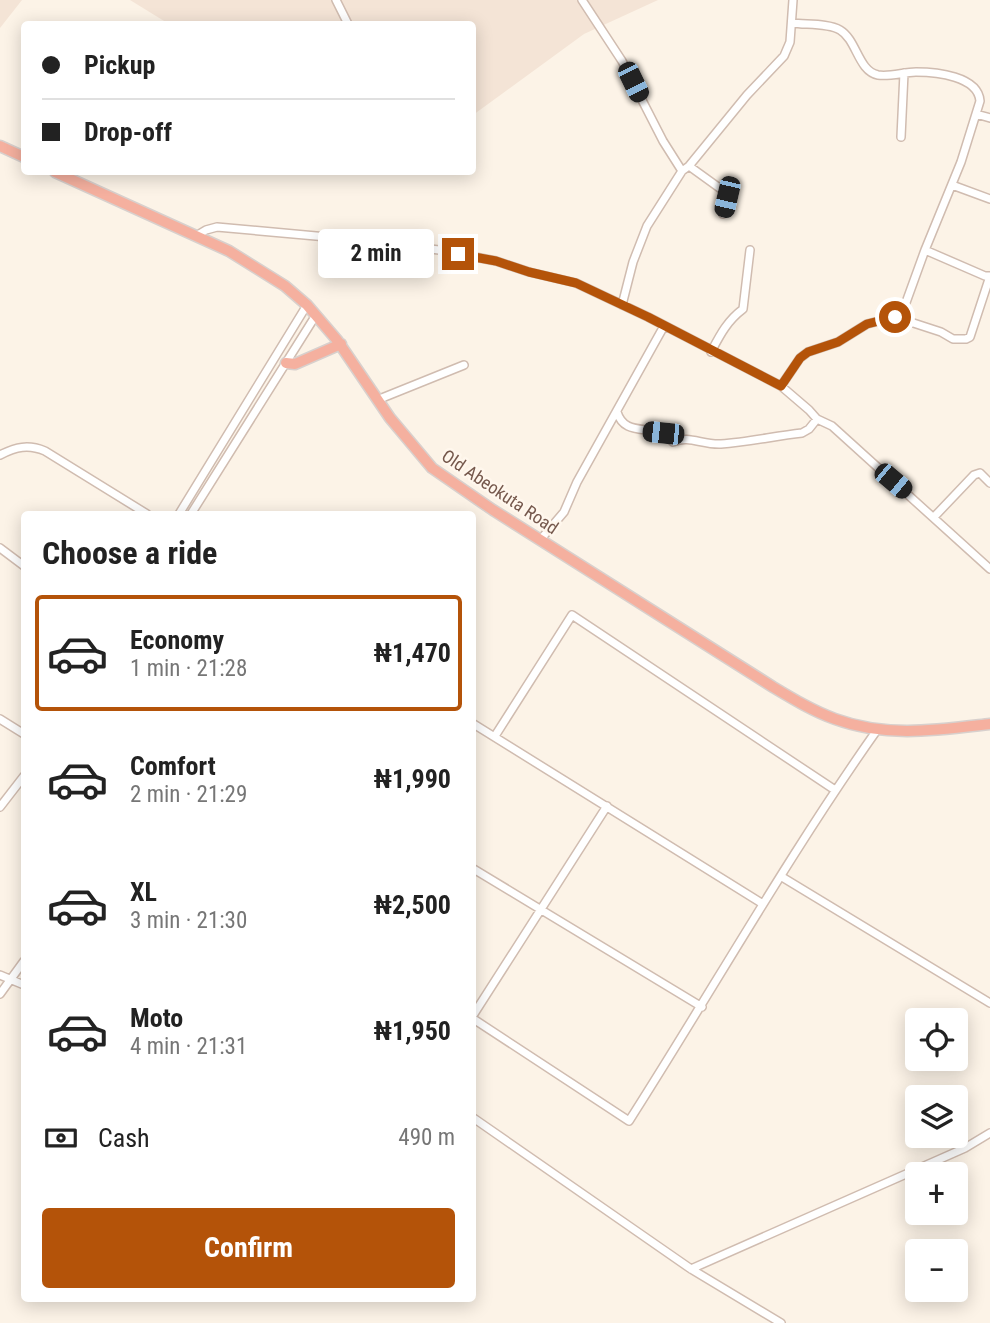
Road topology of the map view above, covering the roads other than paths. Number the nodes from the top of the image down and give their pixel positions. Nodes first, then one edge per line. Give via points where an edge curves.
1 (335, 0) edge
2 (583, 0) edge
3 (793, 0) edge
4 (346, 21) edge
5 (792, 23) junction
6 (904, 73) junction
7 (976, 114) junction
8 (990, 118) edge
9 (901, 137) dead end
10 (0, 146) edge
11 (21, 156) edge
12 (685, 168) junction
13 (62, 175) edge
14 (952, 185) junction
15 (990, 199) edge
16 (723, 214) dead end
17 (196, 236) junction
18 (750, 250) dead end
19 (925, 250) junction
20 (990, 276) edge
21 (307, 305) junction
22 (622, 305) junction
23 (316, 315) junction
24 (895, 317) junction
25 (663, 326) junction
26 (341, 344) junction
27 (711, 352) junction
28 (276, 355) junction
29 (286, 363) junction
30 (464, 365) dead end
31 (781, 386) junction
32 (377, 400) junction
33 (617, 411) junction
34 (817, 419) junction
35 (0, 455) edge
36 (990, 483) edge
37 (142, 511) edge
38 (181, 511) edge
39 (193, 511) edge
40 (934, 517) junction
41 (541, 539) junction
42 (0, 548) edge
43 (21, 564) edge
44 (990, 569) edge
45 (0, 719) edge
46 (990, 724) edge
47 (476, 725) edge
48 (877, 730) junction
49 (21, 732) edge
50 (495, 736) junction
51 (21, 780) edge
52 (835, 790) junction
53 (9, 796) junction
54 (0, 802) edge
55 (607, 806) junction
56 (0, 807) edge
57 (476, 870) edge
58 (782, 877) junction
59 (763, 904) junction
60 (542, 910) junction
61 (21, 965) edge
62 (0, 975) edge
63 (10, 980) junction
64 (21, 984) edge
65 (0, 994) edge
66 (990, 1003) edge
67 (702, 1007) junction
68 (476, 1012) edge
69 (476, 1021) edge
70 (476, 1119) edge
71 (990, 1133) edge
72 (691, 1269) junction
73 (781, 1323) edge

1 - 4 street
2 - 12 street via 622,61 663,141
3 - 5 street
5 - 6 street via 836,28 852,42 870,72
5 - 12 street via 784,56
6 - 7 street via 959,79 974,86 980,100
6 - 9 street
7 - 8 street
7 - 14 street
10 - 11 highway
12 - 16 street via 725,192
12 - 22 street via 643,236
13 - 17 highway, Old Abeokuta Road
14 - 15 street
14 - 19 street
17 - 21 highway, Old Abeokuta Road via 260,268
17 - 22 street via 217,227 439,250 576,283
18 - 27 street via 743,309 733,316
19 - 20 street
19 - 24 street via 904,308
20 - 24 street via 966,339 953,339
21 - 23 highway, Old Abeokuta Road
21 - 28 street
22 - 25 street
23 - 26 highway, Old Abeokuta Road
23 - 29 street
24 - 31 street via 867,324 838,342 808,352
25 - 27 street
25 - 33 street
26 - 29 highway via 295,364
26 - 32 highway, Old Abeokuta Road
27 - 31 street
28 - 29 street
28 - 38 street
29 - 39 street
30 - 32 street
31 - 34 street
32 - 41 highway, Old Abeokuta Road via 432,468
33 - 34 street via 627,426 663,433 673,442 683,438 720,444 802,433
33 - 41 street via 564,512
34 - 40 street via 832,426
35 - 37 street via 31,445
36 - 40 street via 980,473 974,475
40 - 44 street
41 - 48 highway, Old Abeokuta Road via 807,707
42 - 43 street
45 - 49 street
46 - 48 highway, Old Abeokuta Road via 913,732
47 - 50 street
48 - 52 street
50 - 52 street via 572,615
50 - 55 street
51 - 53 street
52 - 58 street
53 - 54 street
53 - 56 street
55 - 59 street
55 - 60 street
57 - 60 street
58 - 59 street
58 - 66 street
59 - 67 street
60 - 67 street
60 - 68 street
61 - 63 street
62 - 63 street
63 - 64 street
63 - 65 street
67 - 69 street via 629,1121
70 - 72 street
71 - 72 street
72 - 73 street

